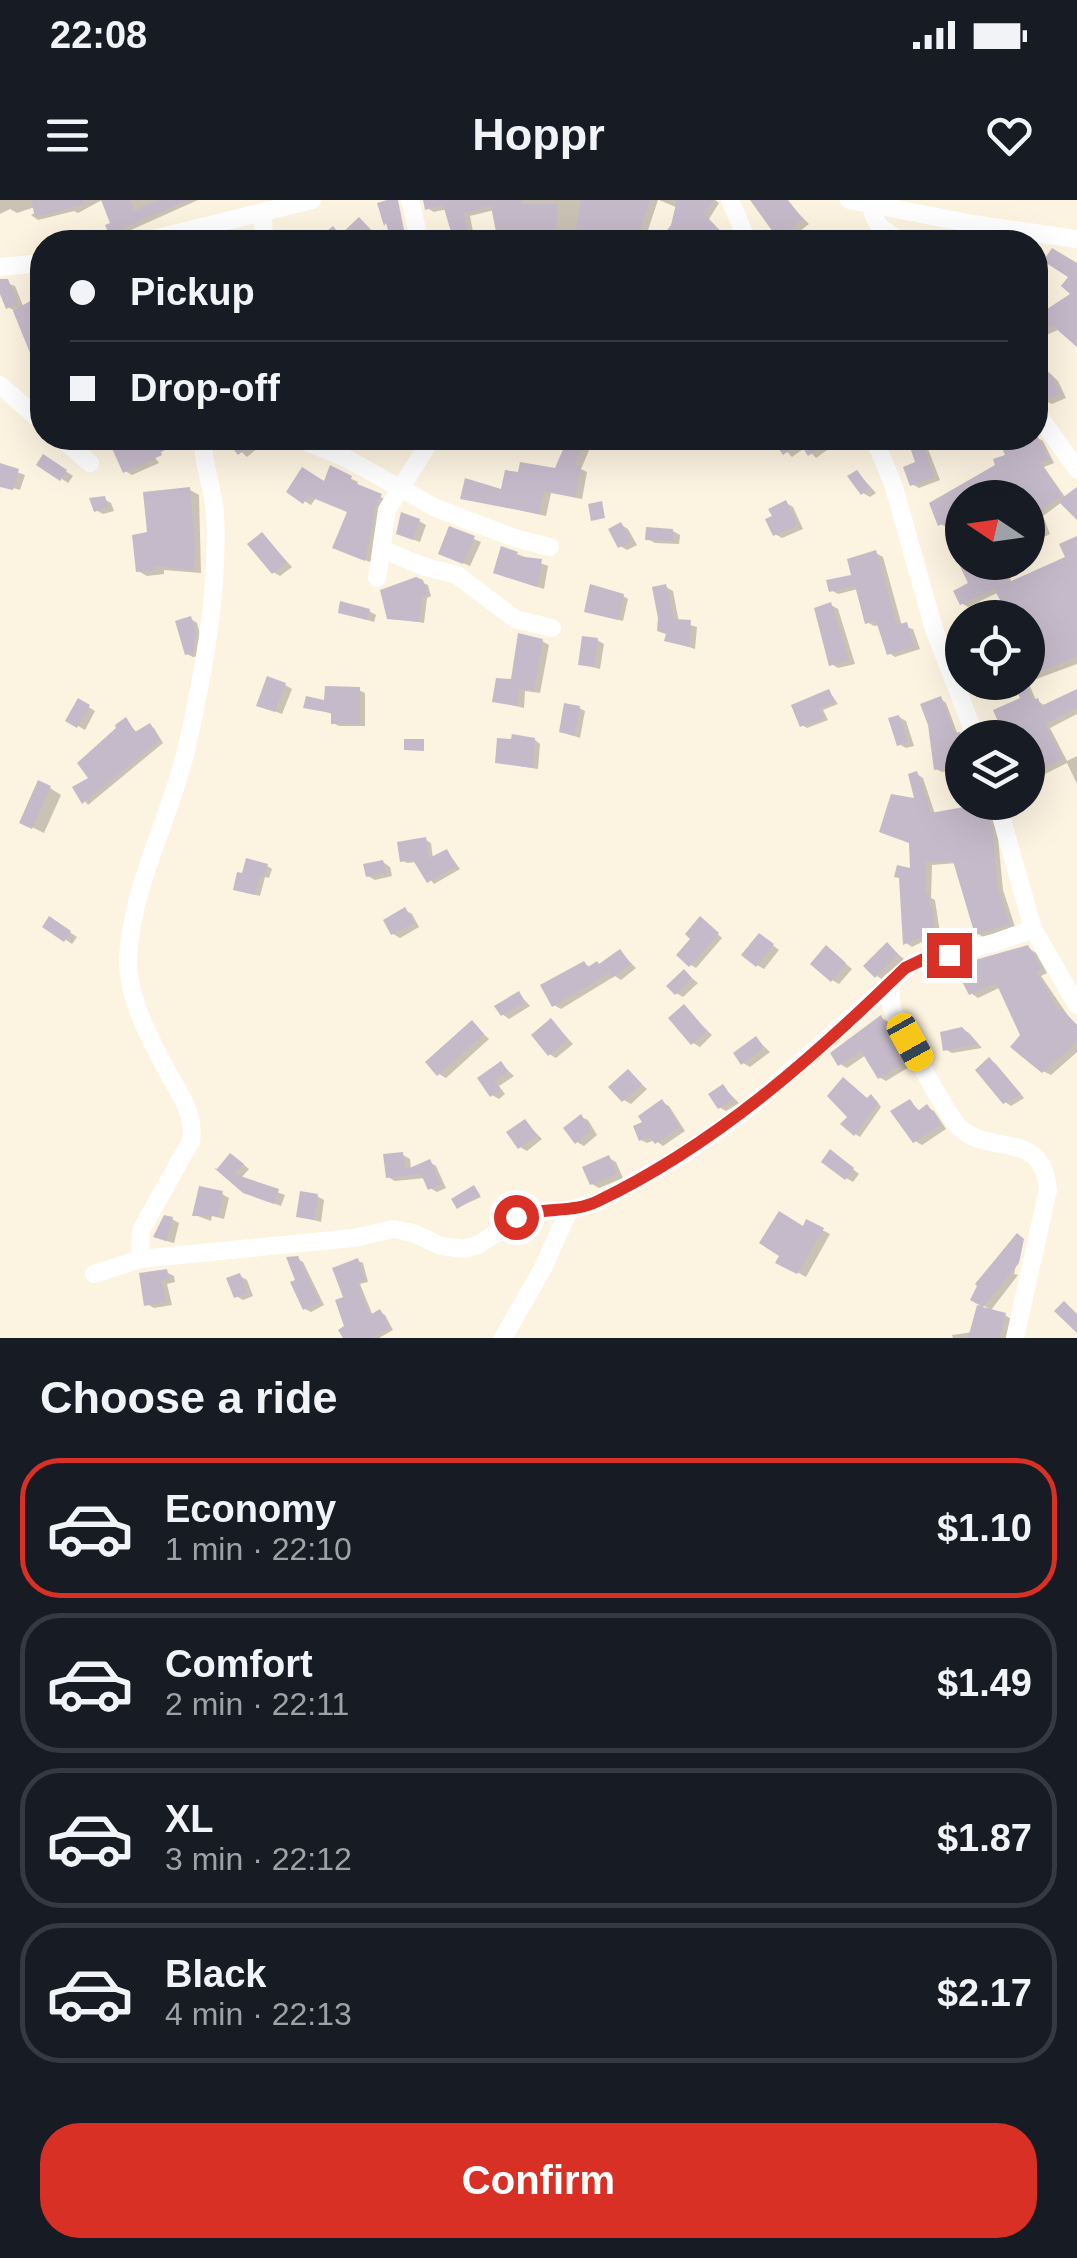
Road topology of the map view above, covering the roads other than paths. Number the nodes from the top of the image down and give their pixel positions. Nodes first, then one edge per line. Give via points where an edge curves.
1 (312, 200) edge
2 (410, 200) edge
3 (730, 200) edge
4 (848, 200) edge
5 (873, 202) edge
6 (263, 212) junction
7 (190, 230) edge
8 (264, 230) edge
9 (417, 230) edge
10 (743, 230) edge
11 (883, 230) edge
12 (1027, 230) edge
13 (1048, 234) edge
14 (1077, 239) edge
15 (30, 263) edge
16 (0, 267) edge
17 (0, 385) edge
18 (30, 411) edge
19 (1048, 429) edge
20 (75, 450) edge
21 (206, 450) edge
22 (326, 450) edge
23 (425, 450) edge
24 (879, 450) edge
25 (90, 463) dead end
26 (1077, 469) edge
27 (401, 491) junction
28 (550, 547) dead end
29 (382, 549) junction
30 (377, 578) dead end
31 (552, 628) dead end
32 (969, 720) edge
33 (1002, 820) edge
34 (1033, 929) junction
35 (1058, 975) junction
36 (891, 982) junction
37 (1077, 986) edge
38 (1077, 1004) edge
39 (570, 1210) junction
40 (140, 1260) junction
41 (94, 1274) dead end
42 (503, 1338) edge
43 (1015, 1338) edge

1 - 6 street
2 - 9 street
3 - 10 street
4 - 5 street
5 - 11 street
5 - 12 street
6 - 7 street
6 - 8 street
13 - 14 street
15 - 16 street
17 - 18 street
19 - 26 street
20 - 25 street
21 - 40 street via 214,512 210,624 188,745 137,898 128,958 139,1013 193,1126 141,1230
22 - 27 street
23 - 27 street
24 - 32 street
27 - 28 street
27 - 29 street via 387,510
29 - 30 street
29 - 31 street via 457,575 515,619
33 - 34 street
34 - 35 street
34 - 36 street via 913,963
35 - 37 street
35 - 38 street
36 - 39 street via 730,1122 596,1203
36 - 43 street via 895,1014 956,1124 976,1138 1018,1146 1047,1175
39 - 40 street via 528,1212 464,1249 394,1229
39 - 42 street
40 - 41 street

